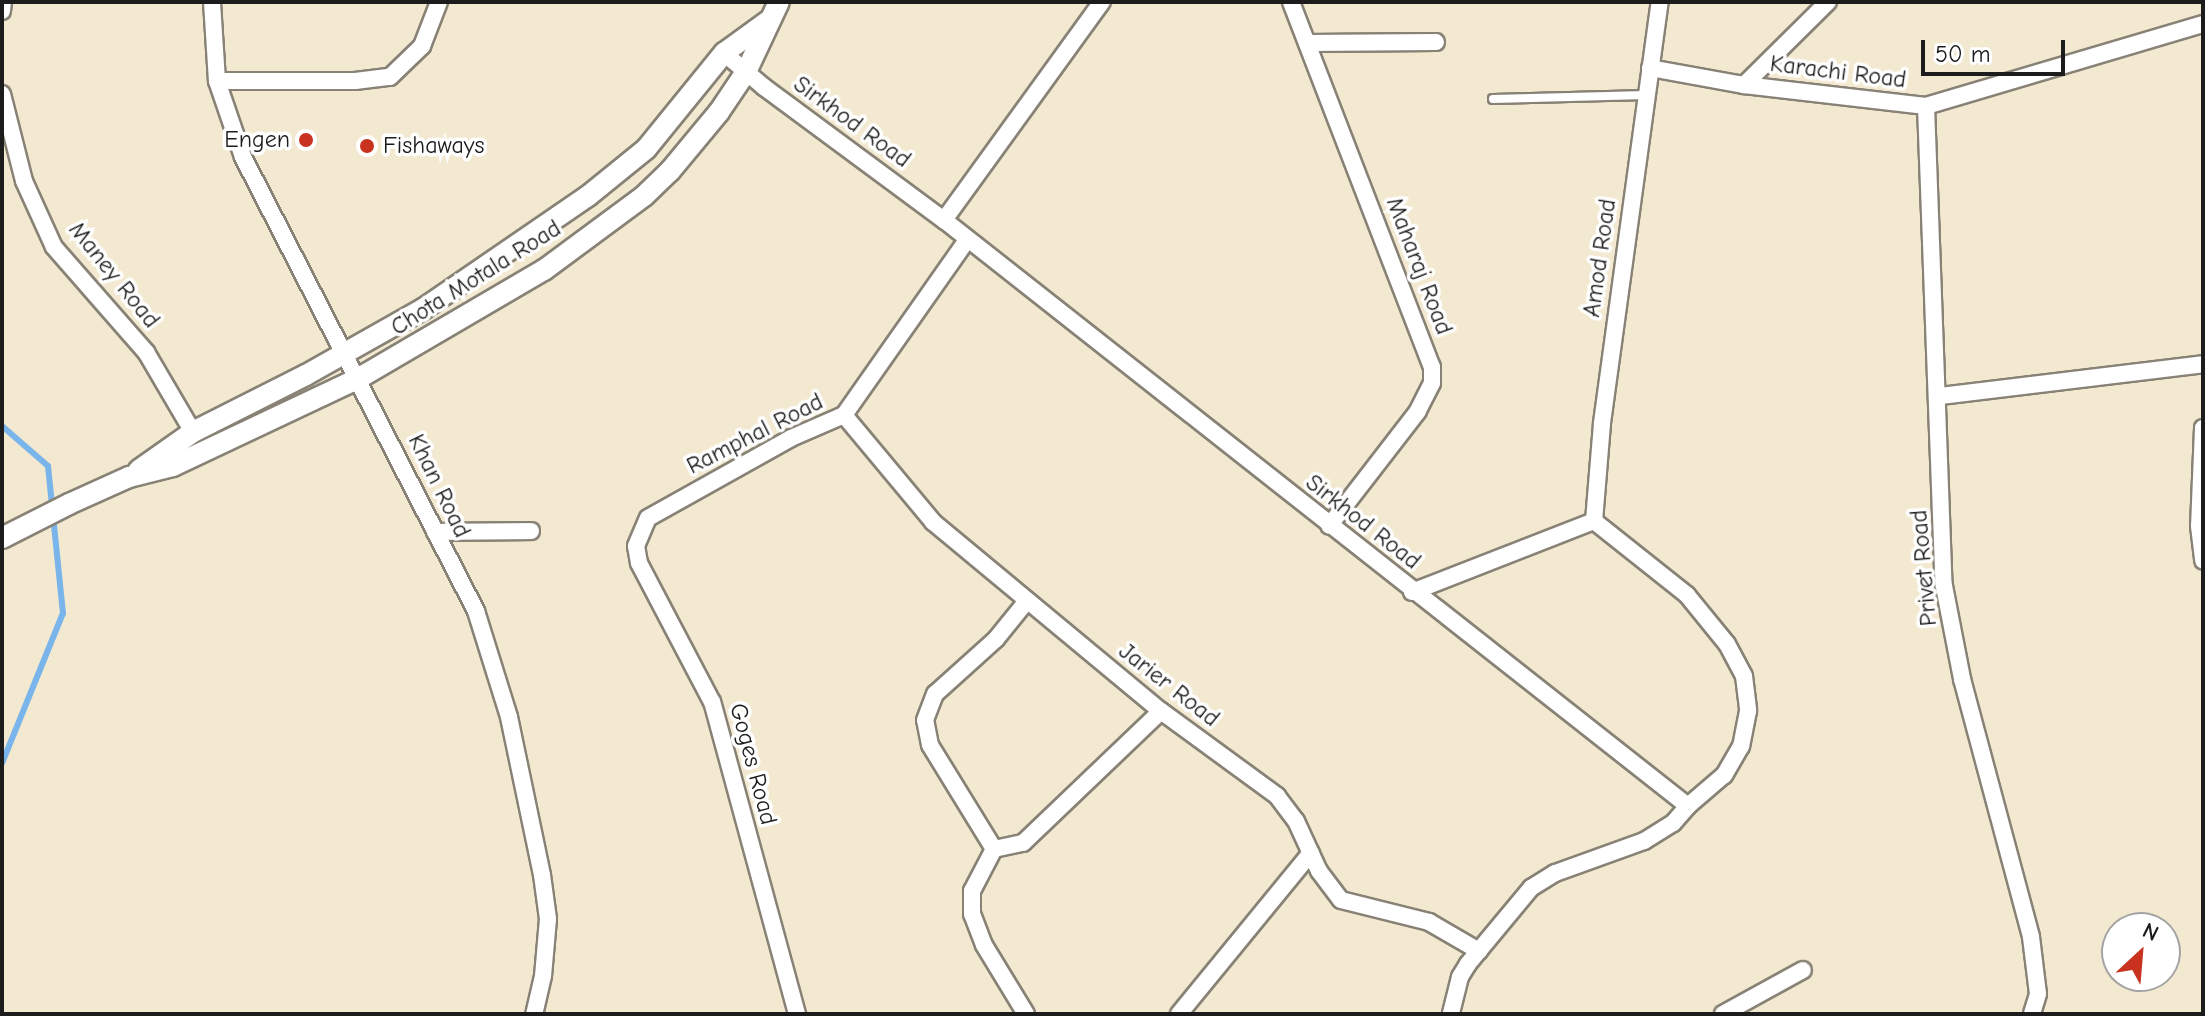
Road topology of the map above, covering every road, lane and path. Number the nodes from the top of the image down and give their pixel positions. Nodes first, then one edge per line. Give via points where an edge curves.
1 (3, 2) edge
2 (212, 2) edge
3 (439, 2) edge
4 (779, 2) edge
5 (1102, 2) edge
6 (1291, 2) edge
7 (1660, 2) edge
8 (1828, 2) edge
9 (2, 11) edge
10 (768, 20) junction
11 (2203, 24) edge
12 (1436, 42) dead end
13 (1307, 43) junction
14 (724, 53) junction
15 (1650, 68) junction
16 (746, 72) junction
17 (217, 81) junction
18 (1744, 85) junction
19 (2, 94) edge
20 (1646, 95) junction
21 (1493, 99) dead end
22 (1926, 106) junction
23 (944, 220) junction
24 (967, 240) junction
25 (343, 352) junction
26 (2203, 364) edge
27 (359, 378) junction
28 (1940, 396) junction
29 (844, 415) junction
30 (2203, 428) edge
31 (193, 432) junction
32 (129, 477) junction
33 (1594, 521) junction
34 (1329, 526) junction
35 (531, 531) dead end
36 (435, 532) junction
37 (2, 538) edge
38 (638, 539) joint
39 (2203, 561) edge
40 (1412, 592) junction
41 (1026, 602) junction
42 (1161, 711) junction
43 (1688, 806) junction
44 (994, 849) junction
45 (1311, 853) junction
46 (1479, 951) junction
47 (1803, 970) dead end
48 (534, 1014) edge
49 (797, 1014) edge
50 (1026, 1014) edge
51 (1179, 1014) edge
52 (1451, 1014) edge
53 (1723, 1014) edge
54 (2032, 1014) edge

1 - 9 street
2 - 17 street, Khan Road
3 - 17 street via 422,46 390,77
4 - 10 street, Chota Motala Road
5 - 23 street
6 - 13 street, Maharaj Road
7 - 15 street, Amod Road
8 - 18 street
10 - 14 street, Chota Motala Road
10 - 16 street, Chota Motala Road
11 - 22 street, Karachi Road
12 - 13 street
13 - 34 street, Maharaj Road via 1432,367 1432,383 1418,411
14 - 16 street, Sirkhod Road
14 - 25 street, Chota Motala Road via 646,149 588,196 423,309
15 - 18 street, Karachi Road
15 - 20 street, Amod Road
16 - 23 street, Sirkhod Road
16 - 27 street, Chota Motala Road via 694,143 644,196 544,270
17 - 25 street, Khan Road via 243,157
18 - 22 street, Karachi Road
19 - 31 street, Maney Road via 24,181 54,247 146,352
20 - 21 lane
20 - 33 street, Amod Road
22 - 28 street, Privet Road
23 - 24 street, Sirkhod Road
24 - 29 street, Ramphal Road
24 - 34 street, Sirkhod Road
25 - 27 street, Khan Road
25 - 31 street, Chota Motala Road
26 - 28 street
27 - 32 street, Chota Motala Road via 173,466
27 - 36 street, Khan Road
28 - 54 street, Privet Road via 1944,586 1962,679 2031,937 2038,994
29 - 38 street, Ramphal Road via 791,438 648,518
29 - 41 street, Jarier Road via 933,522
30 - 39 street
31 - 32 street, Chota Motala Road
32 - 37 street, Chota Motala Road
33 - 40 street
33 - 43 street via 1687,595 1727,644 1744,676 1748,711 1741,746 1724,775
34 - 40 street, Sirkhod Road
35 - 36 street
36 - 48 street, Khan Road via 476,611 509,717 535,840 548,919
38 - 49 street, Goges Road via 639,563 712,702
40 - 43 street, Sirkhod Road
41 - 42 street, Jarier Road
41 - 44 street via 996,639 935,694 925,720 930,745
42 - 44 street via 1023,843
42 - 45 street, Jarier Road via 1277,796
43 - 46 street via 1644,841 1555,873 1531,888
44 - 50 street via 972,891 972,914 984,945
45 - 46 street, Jarier Road via 1341,900 1429,922
45 - 51 street
46 - 52 street via 1460,977
47 - 53 street

